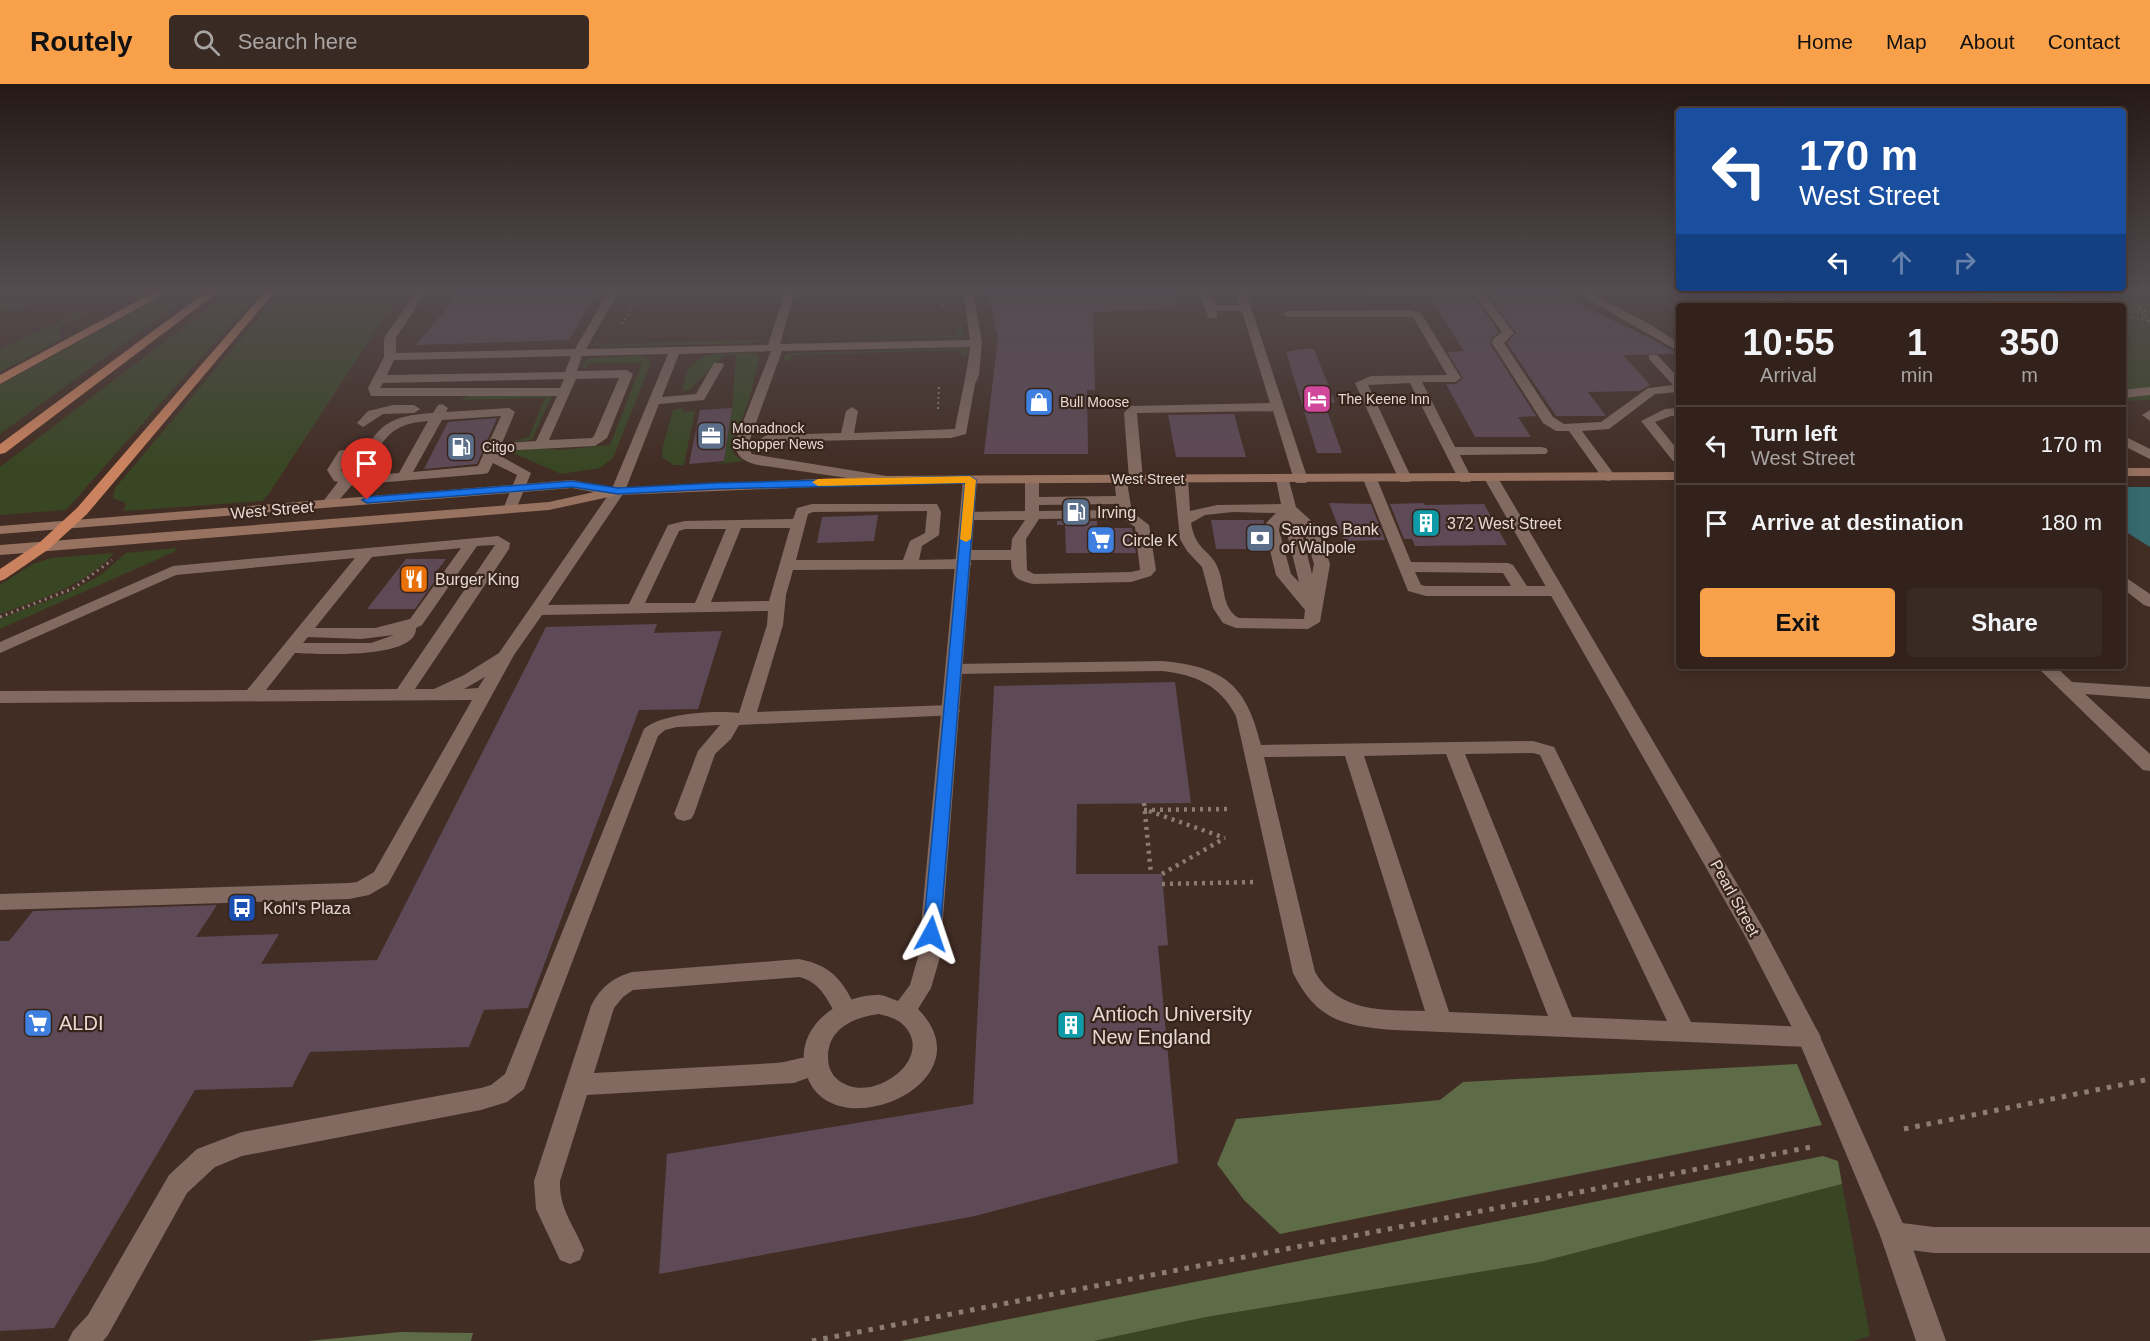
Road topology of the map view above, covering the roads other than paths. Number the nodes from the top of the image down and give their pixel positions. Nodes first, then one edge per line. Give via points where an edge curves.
1 (775, 347) edge
2 (60, 348) edge
3 (138, 348) edge
4 (222, 348) edge
5 (390, 348) edge
6 (581, 348) edge
7 (753, 348) edge
8 (976, 348) edge
9 (1258, 348) edge
10 (1437, 348) edge
11 (1501, 348) edge
12 (675, 350) junction
13 (579, 352) junction
14 (390, 357) junction
15 (1653, 357) dead end
16 (717, 365) dead end
17 (571, 375) junction
18 (478, 377) junction
19 (379, 379) junction
20 (0, 380) edge
21 (1415, 380) junction
22 (1676, 381) edge
23 (1676, 388) edge
24 (2150, 391) edge
25 (565, 392) junction
26 (465, 393) junction
27 (2126, 394) edge
28 (655, 401) junction
29 (1277, 407) junction
30 (852, 411) dead end
31 (440, 412) junction
32 (1676, 412) edge
33 (363, 423) dead end
34 (1573, 428) junction
35 (847, 437) junction
36 (767, 440) dead end
37 (2126, 441) edge
38 (541, 444) junction
39 (0, 450) edge
40 (492, 451) junction
41 (1541, 451) dead end
42 (1451, 452) junction
43 (1676, 453) edge
44 (344, 454) dead end
45 (2150, 455) edge
46 (2126, 472) edge
47 (2147, 472) edge
48 (1676, 476) edge
49 (403, 477) junction
50 (1609, 477) junction
51 (1491, 478) junction
52 (1129, 479) junction
53 (1181, 479) junction
54 (1370, 479) junction
55 (1405, 479) junction
56 (1465, 479) junction
57 (888, 480) junction
58 (970, 480) junction
59 (1032, 480) junction
60 (1282, 480) junction
61 (1300, 480) junction
62 (348, 481) junction
63 (519, 488) junction
64 (618, 491) junction
65 (328, 504) junction
66 (510, 509) junction
67 (1289, 509) junction
68 (1127, 511) junction
69 (1032, 512) junction
70 (968, 516) junction
71 (1185, 521) junction
72 (799, 523) junction
73 (735, 524) junction
74 (69, 525) junction
75 (0, 530) edge
76 (472, 543) junction
77 (44, 546) junction
78 (0, 550) edge
79 (368, 552) junction
80 (1019, 555) junction
81 (964, 560) junction
82 (910, 564) junction
83 (786, 565) junction
84 (1405, 567) junction
85 (0, 576) edge
86 (2126, 583) edge
87 (1522, 591) junction
88 (1557, 591) junction
89 (2150, 602) edge
90 (777, 606) junction
91 (635, 608) junction
92 (702, 608) junction
93 (1312, 609) junction
94 (536, 610) junction
95 (416, 622) junction
96 (303, 632) junction
97 (0, 648) edge
98 (291, 648) junction
99 (506, 655) junction
100 (955, 669) junction
101 (2048, 669) edge
102 (2067, 687) junction
103 (2150, 693) edge
104 (402, 694) junction
105 (437, 694) junction
106 (484, 694) junction
107 (252, 695) junction
108 (0, 697) edge
109 (951, 711) junction
110 (739, 718) junction
111 (1453, 748) junction
112 (1352, 749) junction
113 (1253, 751) junction
114 (2150, 765) edge
115 (684, 814) dead end
116 (0, 902) edge
117 (904, 1011) junction
118 (846, 1012) junction
119 (1440, 1022) junction
120 (1564, 1027) junction
121 (1684, 1032) junction
122 (1809, 1037) junction
123 (815, 1065) junction
124 (578, 1085) junction
125 (1894, 1235) junction
126 (2150, 1240) edge
127 (570, 1250) dead end
128 (83, 1341) edge
129 (1931, 1341) edge

1 - 57 street via 742,442 747,457
2 - 20 highway
3 - 39 highway
4 - 74 highway
5 - 14 street
6 - 13 street
7 - 12 street
8 - 35 street via 961,431
9 - 29 street
10 - 21 street via 1455,376 1450,380
11 - 34 street via 1548,420 1556,427
12 - 13 street
12 - 28 street
13 - 14 street
13 - 17 street
14 - 19 street
15 - 22 street
16 - 28 street via 700,397
17 - 18 street
17 - 25 street
17 - 38 street via 627,376 598,441
18 - 19 street
18 - 26 street
19 - 26 street via 373,391 379,394
21 - 42 street
21 - 55 street via 1361,383
23 - 34 street via 1652,391 1604,426
24 - 27 street
25 - 26 street
25 - 38 street
26 - 31 street via 450,400
28 - 64 street
29 - 52 street via 1134,409 1130,413
29 - 61 street
30 - 35 street
31 - 33 street via 378,411
31 - 40 street via 509,412
31 - 49 street
31 - 62 street via 389,425 357,474
32 - 43 street via 1647,421
34 - 50 street
35 - 36 street
37 - 45 street
38 - 40 street
40 - 49 street via 483,471
40 - 63 street via 523,471
41 - 42 street
42 - 56 street
44 - 62 street via 334,470 339,478
46 - 47 street
48 - 50 street, West Street
49 - 62 street
50 - 51 street, West Street
51 - 56 street, West Street
51 - 88 street, Pearl Street
52 - 53 street, West Street
52 - 59 street, West Street
52 - 68 street
53 - 60 street, West Street
53 - 71 street
54 - 55 street, West Street
54 - 61 street, West Street
54 - 84 street
55 - 56 street, West Street
57 - 58 street, West Street
57 - 64 street, West Street
58 - 59 street, West Street
58 - 70 street
59 - 69 street
60 - 61 street, West Street
60 - 67 street
62 - 65 street
63 - 64 street, West Street via 572,484
63 - 65 street, West Street
63 - 66 street
64 - 66 street, West Street via 549,506
64 - 94 street
65 - 74 street, West Street
66 - 77 street, West Street
67 - 71 street via 1201,510
67 - 93 street via 1279,528 1289,568
67 - 93 street via 1310,526 1322,564
68 - 69 street
68 - 69 street
68 - 80 street via 1143,529 1148,570 1140,576 1025,577 1019,571
69 - 70 street
69 - 80 street via 1019,539
70 - 81 street
71 - 93 street via 1189,544 1209,564 1222,613 1229,620 1248,624 1308,624 1314,619
72 - 73 street
72 - 82 street via 802,511 812,508 932,507 932,535 915,544
72 - 83 street
73 - 91 street via 673,528
73 - 92 street
74 - 75 street, West Street
74 - 77 highway
76 - 79 street
76 - 95 street
76 - 104 street via 503,543
77 - 78 street, West Street
77 - 85 highway
79 - 96 street
79 - 97 street via 174,571
80 - 81 street
81 - 82 street
81 - 100 street
82 - 83 street
83 - 90 street
84 - 87 street via 1508,568
84 - 87 street via 1418,591
86 - 89 street
87 - 88 street
88 - 122 street, Pearl Street via 1754,932
90 - 92 street
90 - 110 street via 775,625
91 - 92 street
91 - 94 street
94 - 99 street
95 - 96 street via 384,633
95 - 98 street via 402,639 387,646
96 - 98 street
98 - 107 street
99 - 105 street via 470,679
99 - 106 street
100 - 109 street
100 - 113 street via 1181,667 1219,680 1230,689 1245,717
101 - 102 street
102 - 103 street
102 - 114 street
104 - 105 street
104 - 107 street
105 - 106 street
106 - 116 street via 386,872 374,884 349,891
107 - 108 street
109 - 110 street
109 - 117 street via 929,957 920,988
110 - 115 street via 707,751
110 - 128 street via 667,722 650,734 515,1081 481,1099 258,1141 205,1157 178,1184 98,1325
111 - 112 street
111 - 120 street
111 - 121 street via 1533,747 1547,751
112 - 113 street
112 - 119 street
113 - 119 street via 1304,973 1311,988 1325,1003 1342,1012 1365,1018
117 - 118 street via 879,1004
117 - 123 street via 912,1014 922,1027 927,1042 916,1074 902,1086 884,1096 847,1097 821,1079
118 - 123 street via 821,1035
118 - 124 street via 825,976 810,969 633,981 610,993 603,1006
119 - 120 street
120 - 121 street
121 - 122 street
122 - 125 street, Pearl Street
123 - 124 street via 776,1074
124 - 127 street via 545,1194 548,1211
125 - 126 street via 1934,1240
125 - 129 street, Pearl Street

